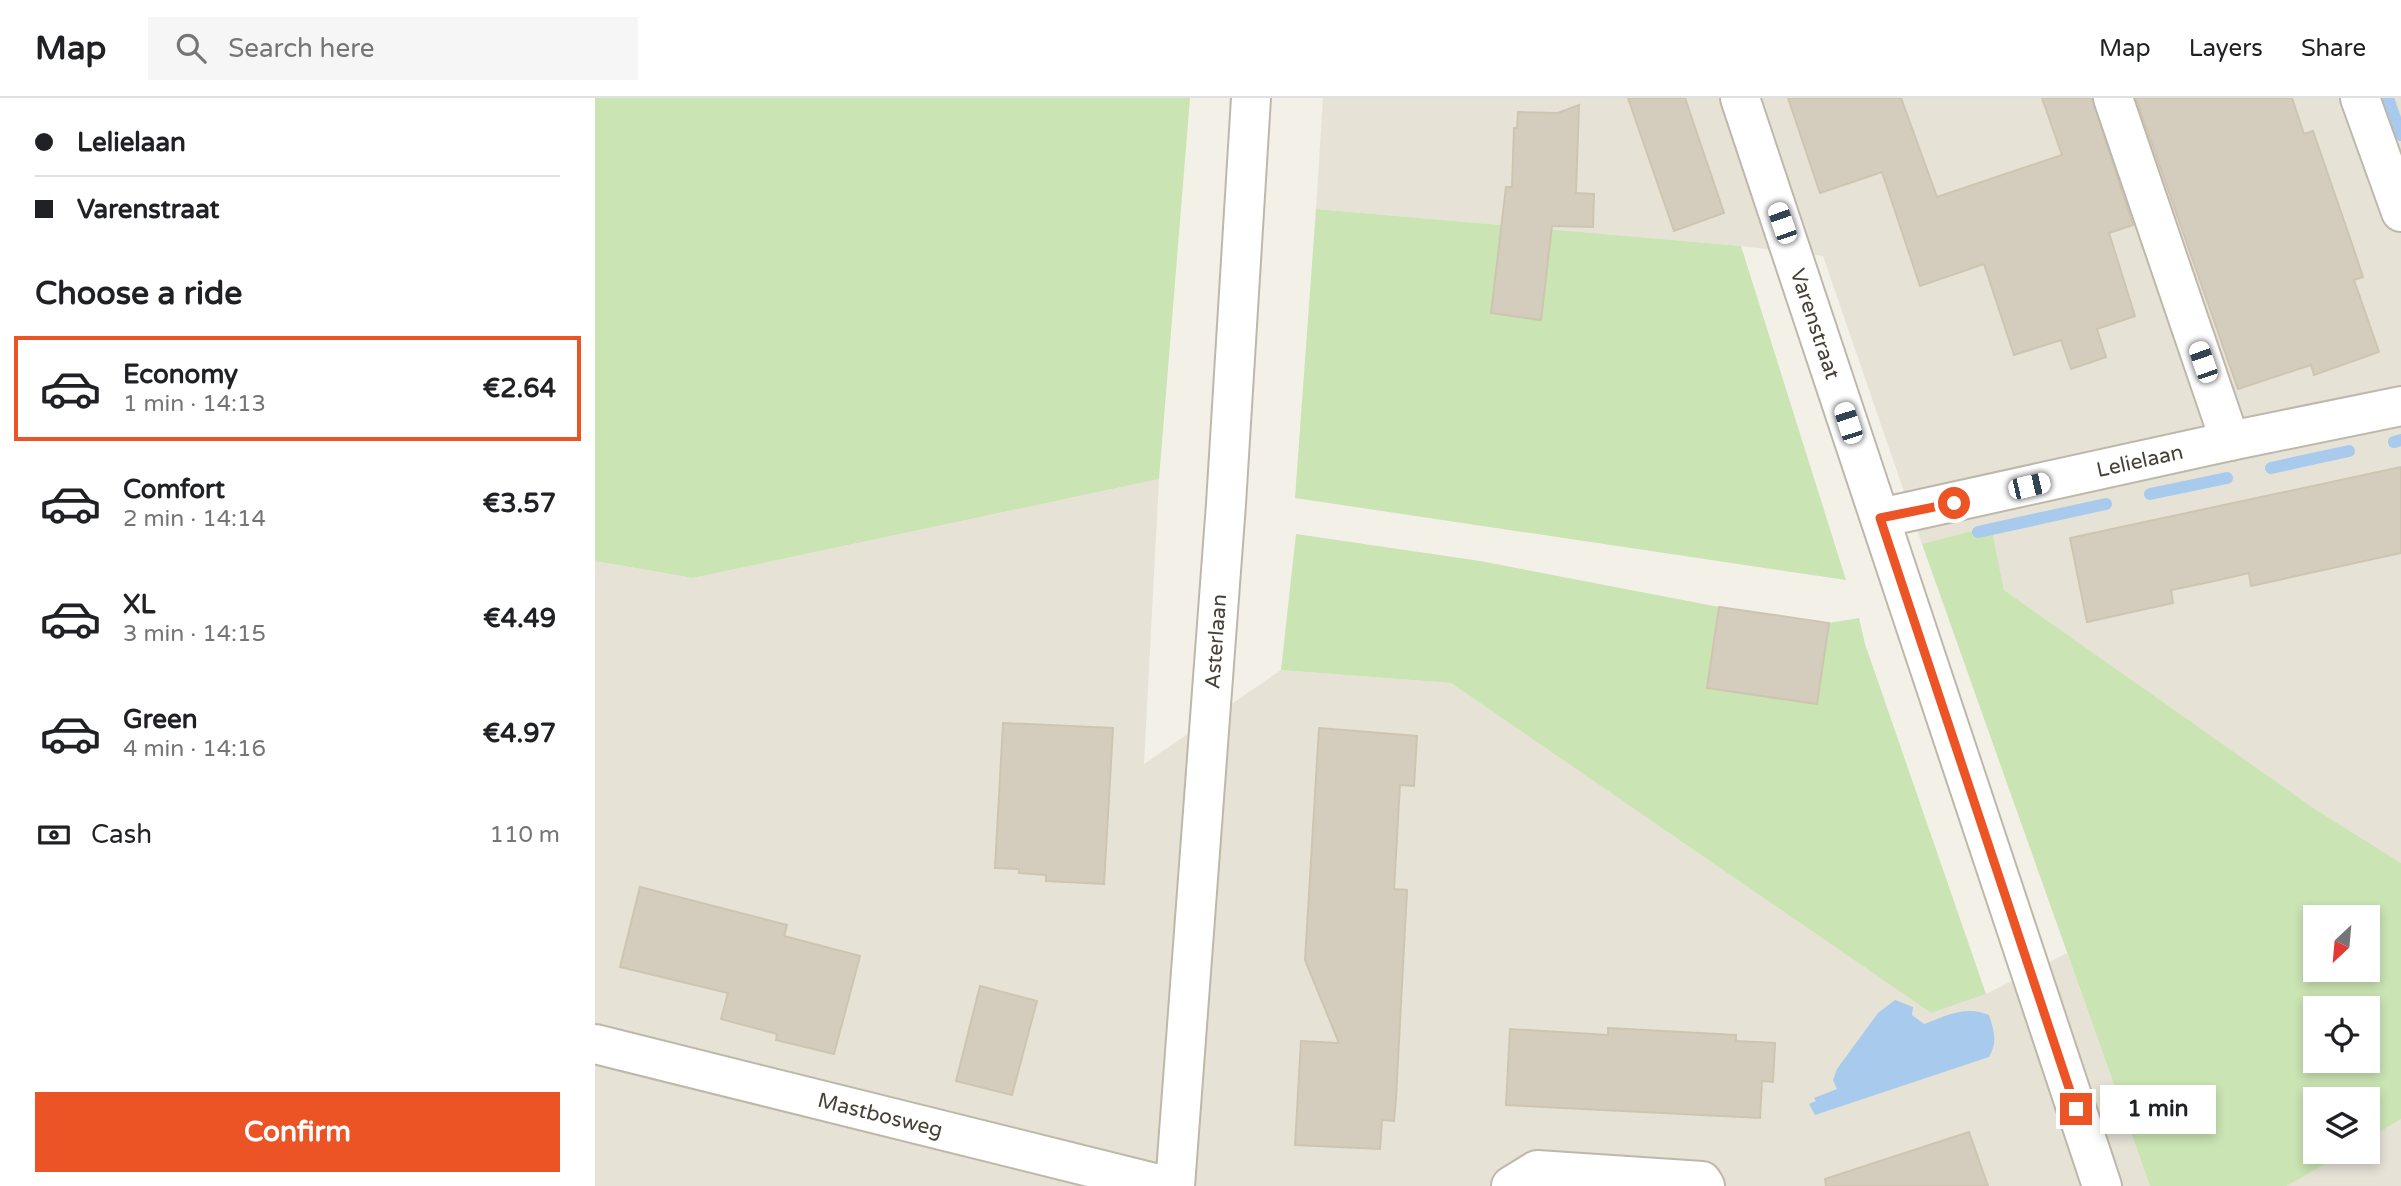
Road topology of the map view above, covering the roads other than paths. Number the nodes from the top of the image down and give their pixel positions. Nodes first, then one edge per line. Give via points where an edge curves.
1 (1251, 98) edge
2 (1740, 98) edge
3 (2113, 98) edge
4 (2360, 98) edge
5 (2401, 212) edge
6 (2401, 406) edge
7 (2230, 441) junction
8 (1880, 518) junction
9 (595, 1044) edge
10 (1166, 1186) edge
11 (1175, 1186) edge
12 (1511, 1186) edge
13 (1705, 1186) edge
14 (2102, 1186) edge

1 - 11 street, Asterlaan
2 - 8 street, Varenstraat
3 - 7 street
4 - 5 street
6 - 7 street, Lelielaan
7 - 8 street, Lelielaan
8 - 14 street, Varenstraat
9 - 10 street, Mastbosweg
12 - 13 street via 1537,1170 1702,1181

